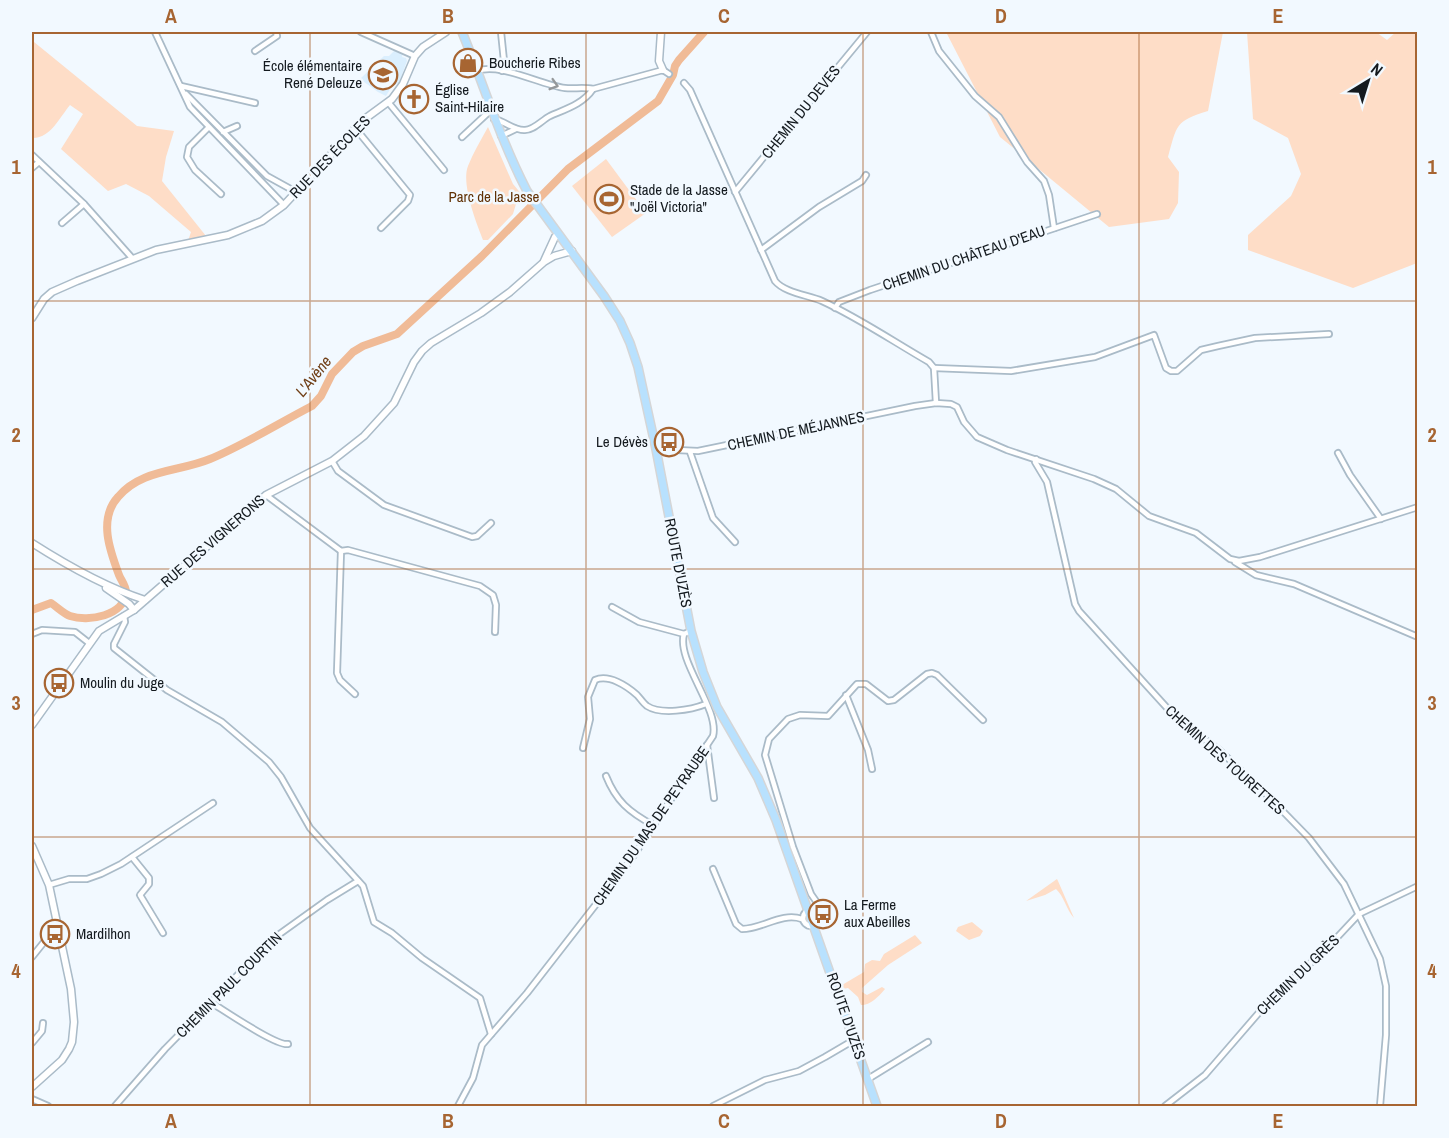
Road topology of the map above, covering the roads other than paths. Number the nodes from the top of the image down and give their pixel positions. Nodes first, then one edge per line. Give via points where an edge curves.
1 (155, 32) edge
2 (276, 32) edge
3 (361, 32) edge
4 (447, 32) edge
5 (462, 32) edge
6 (501, 32) edge
7 (661, 32) edge
8 (867, 32) edge
9 (931, 32) edge
10 (255, 51) dead end
11 (415, 56) junction
12 (477, 71) junction
13 (502, 71) junction
14 (666, 72) joint
15 (684, 83) dead end
16 (181, 86) junction
17 (593, 89) junction
18 (184, 93) junction
19 (388, 102) junction
20 (255, 103) dead end
21 (491, 110) junction
22 (494, 119) junction
23 (237, 126) dead end
24 (208, 128) junction
25 (356, 129) junction
26 (516, 129) junction
27 (224, 132) junction
28 (462, 136) dead end
29 (501, 136) junction
30 (32, 155) edge
31 (39, 162) junction
32 (32, 168) edge
33 (444, 170) dead end
34 (866, 175) dead end
35 (296, 192) junction
36 (735, 192) junction
37 (221, 194) dead end
38 (84, 204) junction
39 (284, 205) junction
40 (1097, 214) dead end
41 (62, 223) dead end
42 (381, 228) dead end
43 (1054, 228) junction
44 (558, 235) junction
45 (761, 250) junction
46 (572, 251) junction
47 (132, 258) junction
48 (544, 262) junction
49 (835, 308) junction
50 (32, 318) edge
51 (1329, 334) dead end
52 (934, 368) junction
53 (936, 403) junction
54 (656, 449) junction
55 (690, 452) junction
56 (1338, 453) dead end
57 (1036, 459) junction
58 (332, 462) junction
59 (266, 495) junction
60 (1418, 507) edge
61 (1381, 519) junction
62 (491, 523) dead end
63 (735, 542) dead end
64 (32, 543) edge
65 (341, 551) junction
66 (1230, 559) junction
67 (117, 593) junction
68 (145, 600) junction
69 (612, 607) dead end
70 (134, 610) junction
71 (124, 616) junction
72 (495, 632) dead end
73 (688, 632) junction
74 (32, 634) edge
75 (1418, 637) edge
76 (89, 643) junction
77 (355, 694) dead end
78 (846, 695) junction
79 (706, 704) junction
80 (983, 720) dead end
81 (32, 725) edge
82 (707, 745) junction
83 (583, 748) dead end
84 (872, 769) dead end
85 (606, 776) dead end
86 (714, 798) dead end
87 (213, 803) dead end
88 (653, 825) junction
89 (32, 846) edge
90 (132, 856) junction
91 (713, 869) dead end
92 (358, 881) junction
93 (49, 885) junction
94 (1418, 886) edge
95 (809, 911) junction
96 (819, 912) junction
97 (1359, 914) junction
98 (802, 919) junction
99 (814, 925) junction
100 (57, 927) junction
101 (164, 933) dead end
102 (32, 957) edge
103 (212, 1003) junction
104 (43, 1023) dead end
105 (491, 1034) junction
106 (854, 1039) junction
107 (928, 1042) dead end
108 (32, 1043) edge
109 (288, 1044) dead end
110 (868, 1079) junction
111 (32, 1087) edge
112 (32, 1099) edge
113 (48, 1107) edge
114 (115, 1107) edge
115 (458, 1107) edge
116 (713, 1107) edge
117 (877, 1107) edge
118 (1165, 1107) edge
119 (1380, 1107) edge

1 - 16 street
2 - 10 street via 277,36
3 - 11 street
4 - 11 street, RUE DES ÉCOLES
5 - 12 main road, ROUTE D'UZÈS
6 - 13 street
7 - 14 street via 659,61
8 - 36 street, CHEMIN DU DEVES
9 - 43 street via 939,51 975,96 999,117 1044,181
11 - 19 street, RUE DES ÉCOLES via 400,89
12 - 13 street
12 - 21 main road, ROUTE D'UZÈS
13 -> 17 street via 565,88
14 - 17 street
15 - 36 street
16 - 18 street
16 - 20 street
17 - 26 street via 566,111 529,130
18 - 24 street
18 - 27 street
19 - 25 street, RUE DES ÉCOLES
19 - 33 street
21 - 22 main road, ROUTE D'UZÈS
21 - 28 street
22 - 26 street
22 - 29 main road, ROUTE D'UZÈS
23 - 27 street
24 - 37 street via 189,147 187,157
24 - 39 street
25 - 35 street, RUE DES ÉCOLES
25 - 42 street via 410,195
26 - 29 street
27 - 35 street via 267,176
29 - 44 main road, ROUTE D'UZÈS via 527,190
30 - 31 street
31 - 32 street
31 - 38 street
34 - 45 street
35 - 39 street, RUE DES ÉCOLES
36 - 45 street
38 - 41 street
38 - 47 street
39 - 47 street, RUE DES ÉCOLES via 262,221 228,235
40 - 43 street, CHEMIN DU CHÂTEAU D'EAU
43 - 49 street, CHEMIN DU CHÂTEAU D'EAU via 870,290 839,302
44 - 46 main road, ROUTE D'UZÈS
44 - 48 street, RUE DES VIGNERONS
45 - 49 street via 778,285
46 - 48 street, RUE DES VIGNERONS
46 - 54 main road, ROUTE D'UZÈS via 614,311 630,343
47 - 50 street, RUE DES ÉCOLES via 51,292
48 - 58 street, RUE DES VIGNERONS via 510,292 422,351 386,414
49 - 52 street
51 - 52 street via 1256,338 1201,350 1171,372 1154,334 1095,357 1011,371
52 - 53 street
53 - 55 street, CHEMIN DE MÉJANNES
53 - 57 street via 957,407 977,437
54 - 55 street, CHEMIN DE MÉJANNES
54 - 73 main road, ROUTE D'UZÈS
55 - 63 street via 712,518
56 - 61 street
57 - 66 street via 1116,489 1149,516 1196,533
57 - 97 street, CHEMIN DES TOURETTES via 1047,482 1079,611 1178,720 1218,749 1309,838 1344,884
58 - 59 street, RUE DES VIGNERONS
58 - 62 street via 392,509 472,537
59 - 65 street
59 - 68 street, RUE DES VIGNERONS
60 - 61 street
61 - 66 street via 1260,557
64 - 67 street
65 - 72 street via 480,586 493,595
65 - 77 street via 338,673
66 - 75 street via 1256,575 1294,584
67 - 68 street
67 - 70 street
68 - 70 street, RUE DES VIGNERONS
69 - 73 street via 639,622
70 - 71 street, RUE DES VIGNERONS
71 - 76 street, RUE DES VIGNERONS via 99,631
71 - 92 street via 114,648 167,690 222,722 269,762 310,828
73 - 79 street, CHEMIN DU MAS DE PEYRAUBE via 682,641
73 - 95 main road, ROUTE D'UZÈS via 709,690 763,789
74 - 76 street via 42,630 75,632
76 - 81 street, RUE DES VIGNERONS
78 - 80 street via 857,684 866,684 888,701 894,700 932,673
78 - 84 street
78 - 96 street via 828,716 800,715 788,719 773,734 765,750 793,847
79 - 82 street, CHEMIN DU MAS DE PEYRAUBE via 715,730
79 - 83 street via 692,710 657,709 647,706 616,681 599,678 588,696 590,719
82 - 86 street
82 - 88 street, CHEMIN DU MAS DE PEYRAUBE
85 - 88 street via 622,805
87 - 90 street
88 - 105 street, CHEMIN DU MAS DE PEYRAUBE via 590,914
89 - 93 street
90 - 93 street via 87,879
90 - 101 street via 149,878 140,895
91 - 98 street via 736,924 742,929 786,917
92 - 103 street, CHEMIN PAUL COURTIN via 274,938
92 - 105 street via 374,922 480,998
93 - 100 street
94 - 97 street, CHEMIN DU GRÈS
95 - 96 street
95 - 98 street
95 - 99 main road, ROUTE D'UZÈS
96 - 99 street via 820,919
97 - 118 street, CHEMIN DU GRÈS via 1269,1001 1205,1075
97 - 119 street, CHEMIN DES TOURETTES via 1380,958 1386,986
98 - 99 street via 807,925
99 - 106 main road, ROUTE D'UZÈS
100 - 102 street
100 - 111 street via 71,989 74,1031 62,1060
103 - 109 street via 270,1038
103 - 114 street, CHEMIN PAUL COURTIN
104 - 108 street
105 - 115 street, CHEMIN DU MAS DE PEYRAUBE via 482,1045 473,1078
106 - 110 main road, ROUTE D'UZÈS
106 - 116 street via 799,1071 765,1080
107 - 110 street
110 - 117 main road, ROUTE D'UZÈS
112 - 113 street

